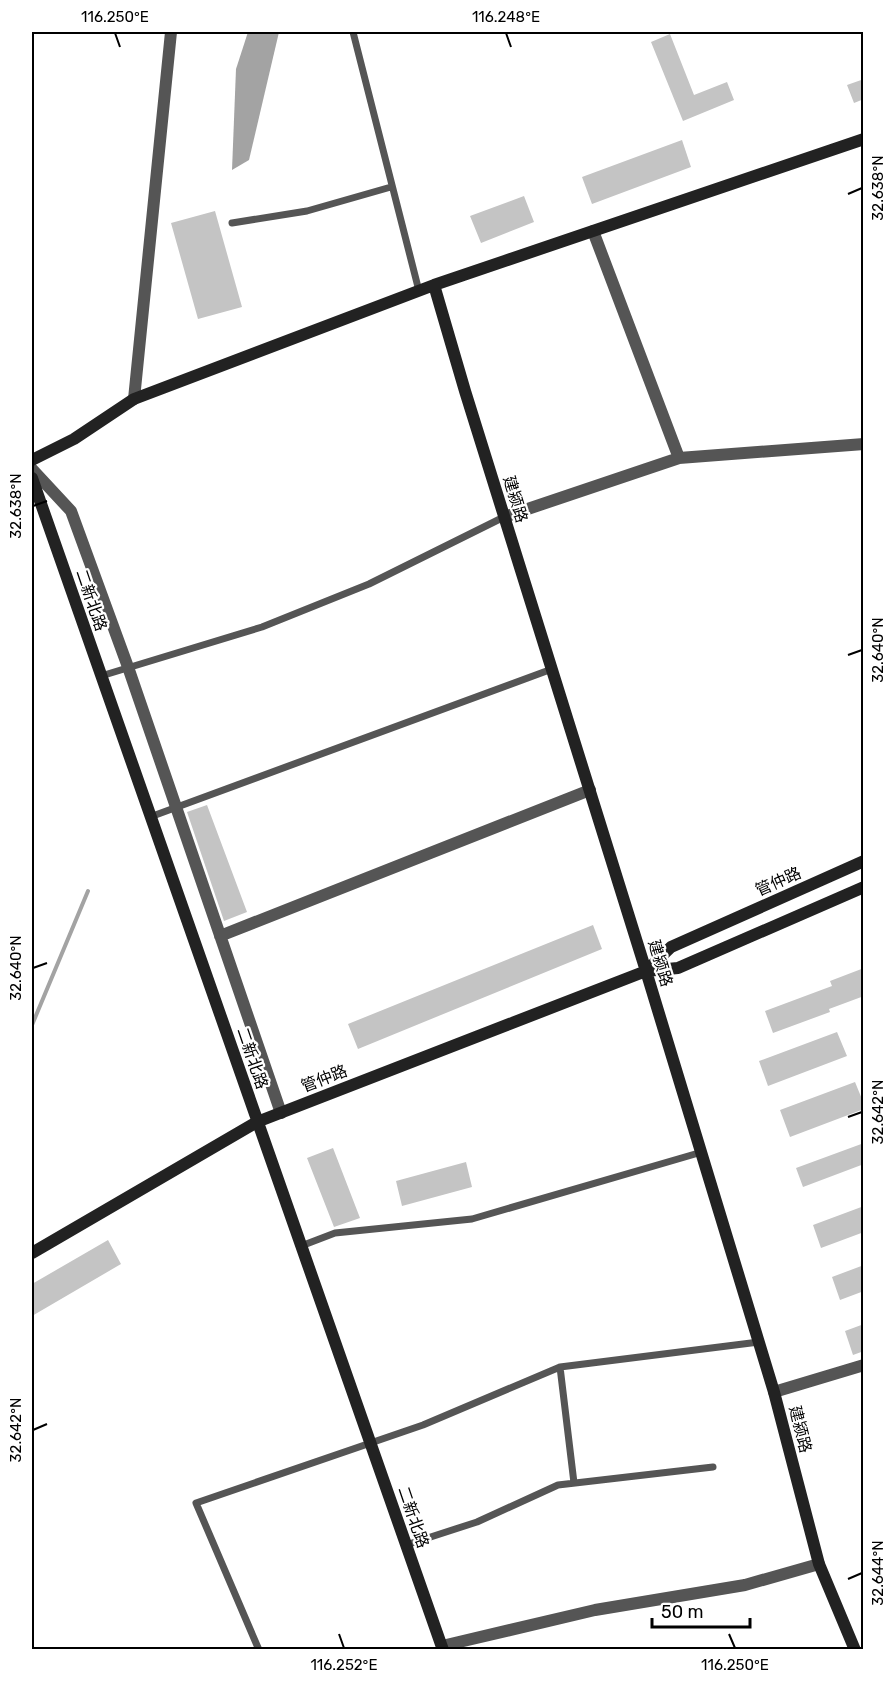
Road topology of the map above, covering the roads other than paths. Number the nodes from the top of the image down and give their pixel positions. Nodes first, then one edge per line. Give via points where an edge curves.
1 (171, 32) edge
2 (353, 32) edge
3 (864, 139) edge
4 (391, 187) junction
5 (232, 223) dead end
6 (593, 231) junction
7 (434, 285) junction
8 (419, 291) junction
9 (134, 399) junction
10 (864, 444) edge
11 (679, 458) junction
12 (32, 460) edge
13 (32, 469) edge
14 (32, 478) edge
15 (504, 516) junction
16 (128, 667) junction
17 (552, 669) junction
18 (101, 676) junction
19 (590, 790) junction
20 (176, 808) junction
21 (150, 817) junction
22 (864, 861) edge
23 (864, 887) edge
24 (220, 936) junction
25 (646, 971) junction
26 (281, 1113) junction
27 (257, 1122) junction
28 (702, 1152) junction
29 (301, 1246) junction
30 (32, 1253) edge
31 (759, 1342) junction
32 (864, 1365) edge
33 (560, 1367) junction
34 (774, 1392) junction
35 (371, 1443) junction
36 (713, 1467) dead end
37 (574, 1483) junction
38 (406, 1545) junction
39 (819, 1564) junction
40 (443, 1648) edge
41 (259, 1650) edge
42 (855, 1650) edge

1 - 9 street
2 - 4 lane
3 - 6 street
4 - 5 lane via 308,211
4 - 8 lane
6 - 7 street
6 - 11 street
7 - 8 street
7 - 15 street, 建颍路
8 - 9 street
9 - 12 street via 74,439
10 - 11 street
11 - 15 street
13 - 16 street via 71,511
14 - 18 street, 二新北路
15 - 16 lane via 369,584 262,627
15 - 17 street, 建颍路
16 - 18 lane
16 - 20 street
17 - 19 street, 建颍路
17 - 20 lane
18 - 21 street, 二新北路
19 - 24 street
19 - 25 street, 建颍路
20 - 21 lane
20 - 24 street
21 - 27 street, 二新北路
22 - 25 street, 管仲路 via 671,946
23 - 25 street, 管仲路 via 678,968
24 - 26 street
25 - 26 street, 管仲路
25 - 28 street, 建颍路
26 - 27 street, 管仲路
27 - 29 street, 二新北路
27 - 30 street, 管仲路
28 - 29 lane via 472,1219 335,1233
28 - 31 street, 建颍路
29 - 35 street, 二新北路
31 - 33 lane
31 - 34 street, 建颍路
32 - 34 street
33 - 35 lane
33 - 37 lane
34 - 39 street, 建颍路
35 - 38 street, 二新北路
35 - 41 lane via 196,1503
36 - 37 lane
37 - 38 lane via 558,1485 477,1522
38 - 40 street, 二新北路
39 - 40 street via 745,1585 595,1610
39 - 42 street, 建颍路

